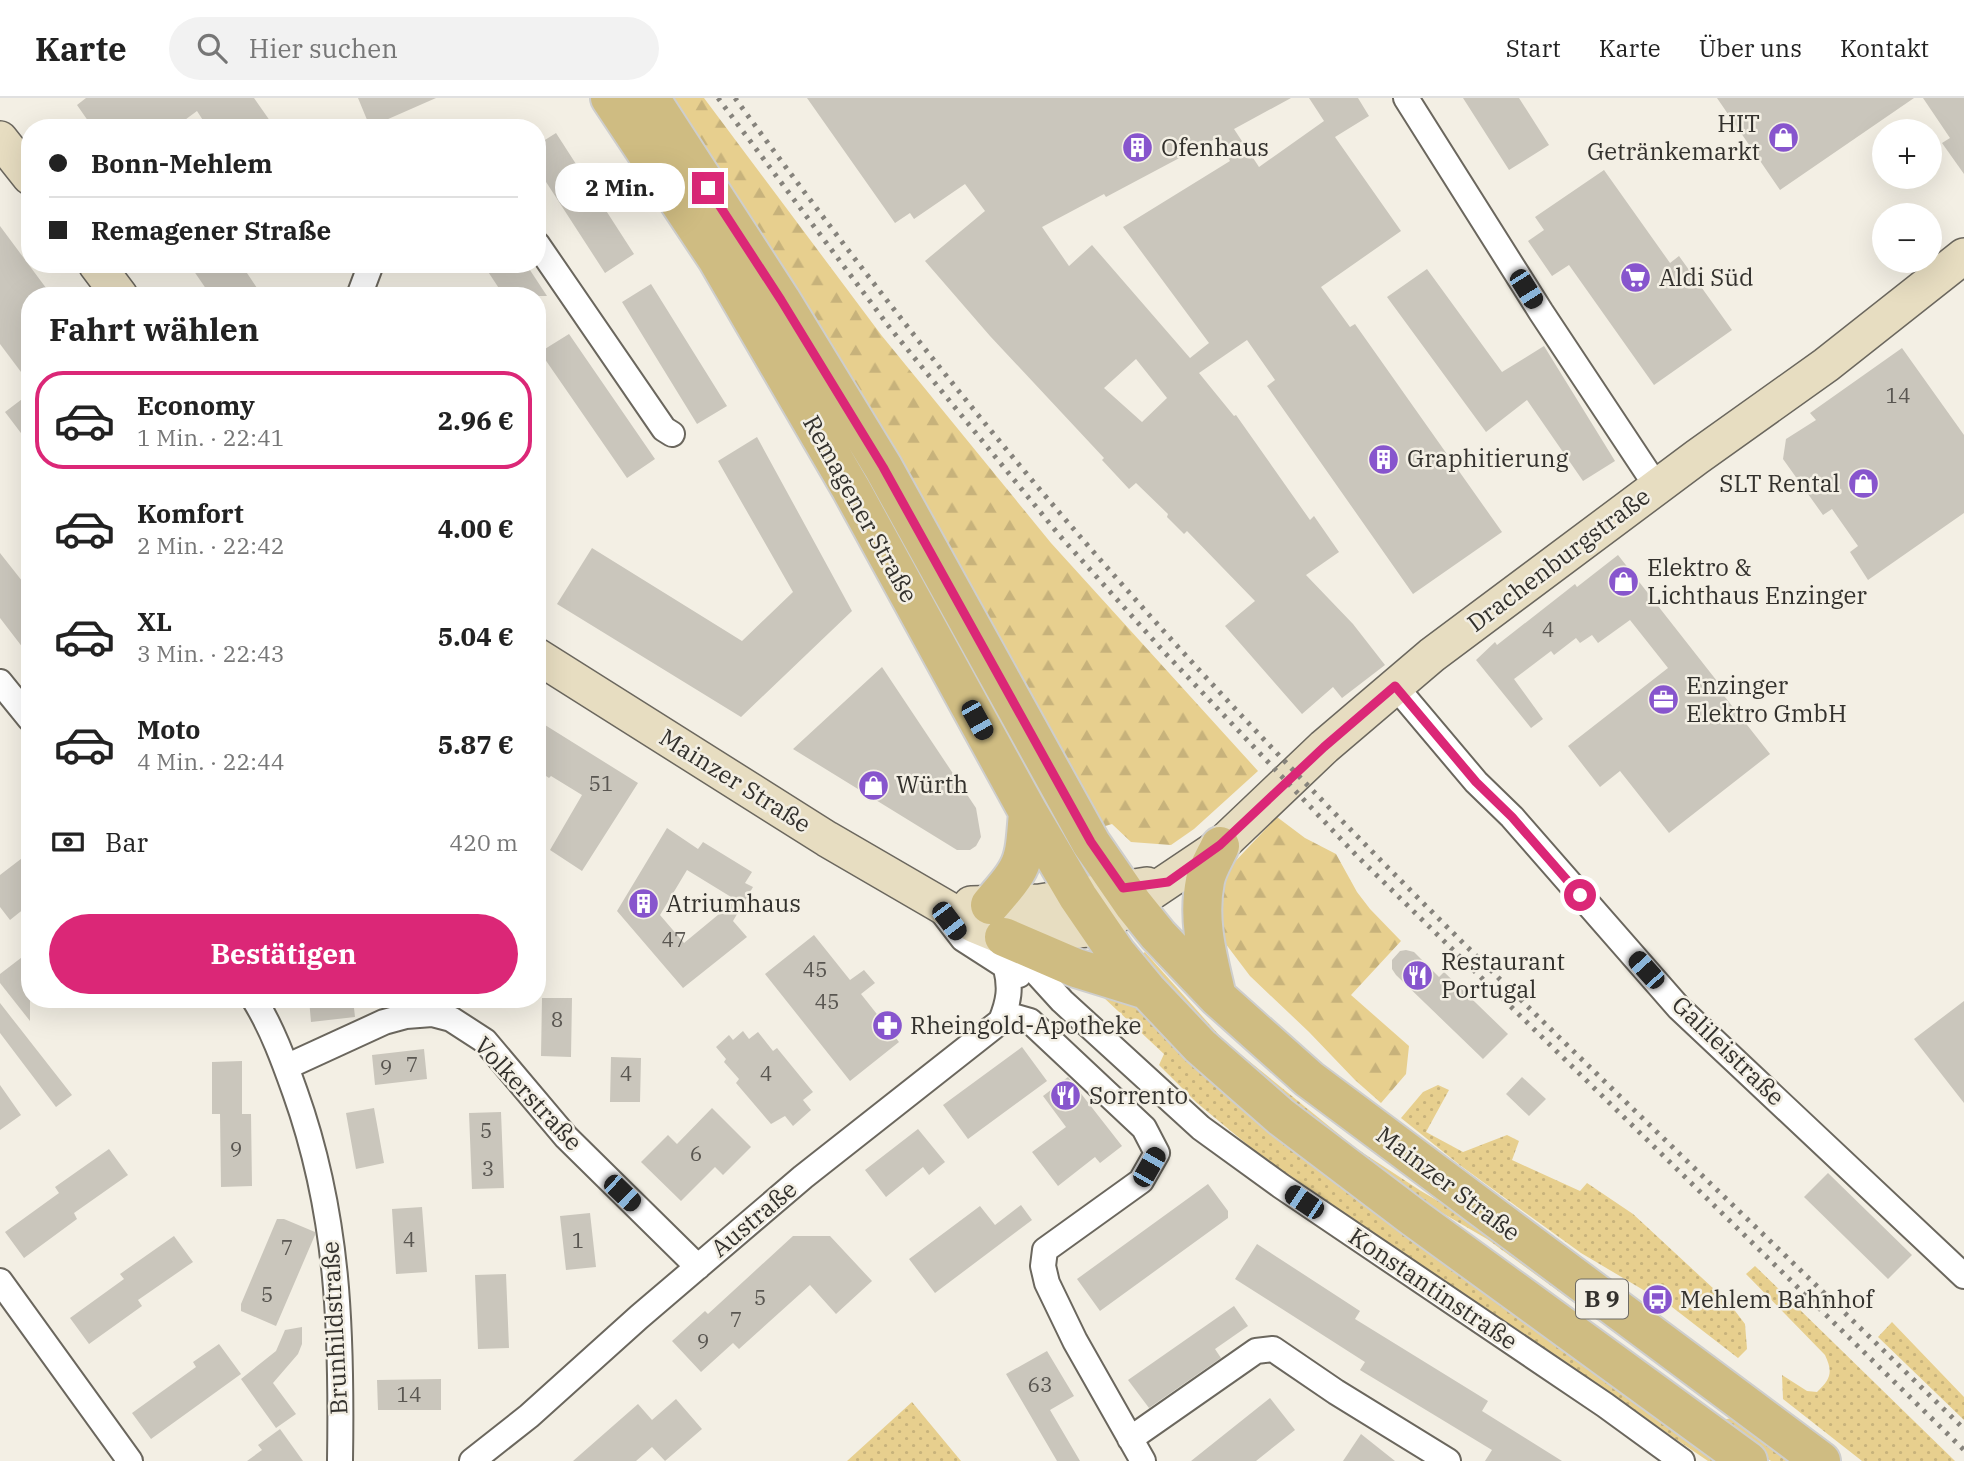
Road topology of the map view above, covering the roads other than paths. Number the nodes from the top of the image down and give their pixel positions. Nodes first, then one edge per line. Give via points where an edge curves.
1 (610, 98) edge
2 (650, 98) edge
3 (1406, 98) edge
4 (0, 139) edge
5 (21, 166) edge
6 (1964, 256) edge
7 (546, 257) edge
8 (672, 434) dead end
9 (1657, 487) junction
10 (546, 662) edge
11 (0, 682) edge
12 (1395, 686) junction
13 (21, 708) edge
14 (1028, 812) junction
15 (1220, 845) junction
16 (1128, 896) junction
17 (1088, 912) junction
18 (1000, 937) junction
19 (1147, 990) junction
20 (1217, 997) junction
21 (258, 1008) edge
22 (1001, 1021) junction
23 (286, 1067) junction
24 (698, 1267) junction
25 (1964, 1276) edge
26 (0, 1281) edge
27 (1130, 1439) junction
28 (130, 1461) edge
29 (340, 1461) edge
30 (472, 1461) edge
31 (1143, 1461) edge
32 (1448, 1461) edge
33 (1682, 1461) edge
34 (1748, 1461) edge
35 (1821, 1461) edge

1 - 14 main road, Remagener Straße / B 9 via 717,259 851,489
2 - 16 main road, Remagener Straße / B 9 via 883,467 1091,842
3 - 9 street
4 - 5 street
6 - 9 street, Drachenburgstraße via 1826,365
7 - 8 street via 664,429
9 - 12 street, Drachenburgstraße
10 - 18 street, Mainzer Straße via 783,812
11 - 13 street
12 - 15 street, Drachenburgstraße
12 - 25 street, Galileistraße via 1679,1008
14 - 17 main road, Remagener Straße / B 9
14 - 18 main road via 1024,858
15 - 16 street, Drachenburgstraße via 1168,882
15 - 20 main road via 1205,879 1201,915
16 - 17 street, Mainzer Straße
16 - 20 main road, Mainzer Straße / B 9
17 - 18 street, Mainzer Straße
17 - 19 main road, Mainzer Straße / B 9
18 - 19 main road
18 - 22 street via 1010,984
18 - 33 street, Konstantinstraße via 1201,1128
19 - 34 main road, Mainzer Straße / B 9 via 1200,1046 1281,1117
20 - 35 main road, Mainzer Straße / B 9 via 1320,1087
21 - 23 street, Brunhildstraße
22 - 24 street, Austraße via 803,1177
22 - 27 street via 1016,1017 1030,1021 1144,1128 1157,1153 1141,1181 1045,1250 1043,1266 1075,1340
23 - 24 street, Volkerstraße via 395,1018 432,1014 451,1019 485,1041 566,1138
23 - 29 street, Brunhildstraße via 312,1138 334,1253 339,1300
24 - 30 street, Austraße
26 - 28 street
27 - 31 street
27 - 32 street via 1256,1351 1273,1349

